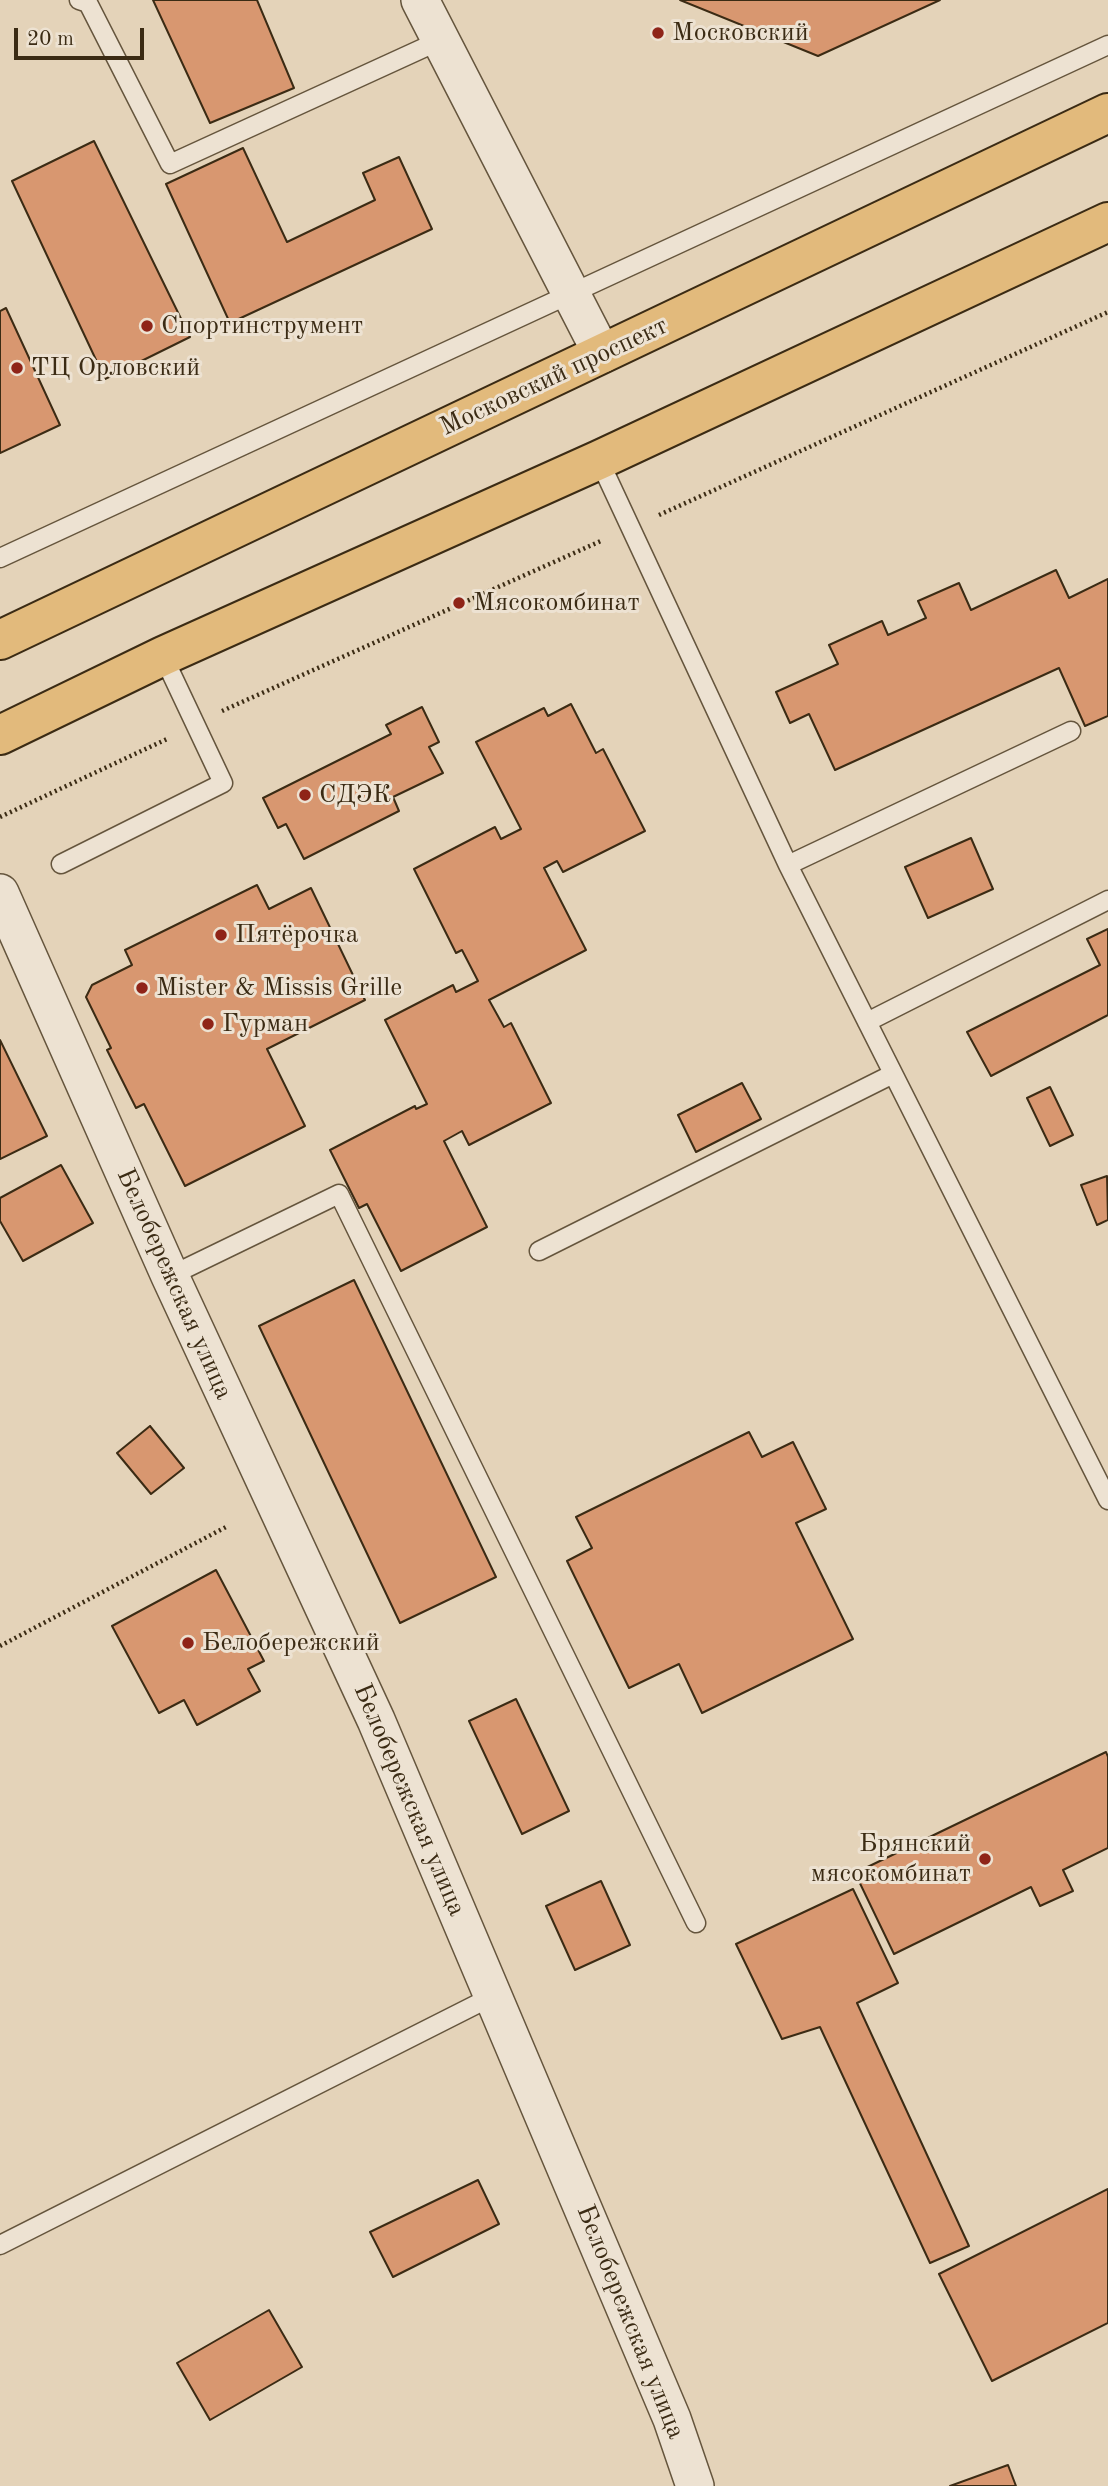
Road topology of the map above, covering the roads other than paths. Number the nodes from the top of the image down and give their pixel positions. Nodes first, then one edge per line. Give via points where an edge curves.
1 (79, 0) edge
2 (420, 0) edge
3 (441, 40) junction
4 (1108, 45) edge
5 (1108, 113) edge
6 (1108, 222) edge
7 (570, 295) junction
8 (602, 355) junction
9 (598, 460) junction
10 (0, 558) edge
11 (0, 640) edge
12 (163, 656) junction
13 (1071, 731) dead end
14 (0, 735) edge
15 (61, 864) dead end
16 (788, 865) junction
17 (0, 892) edge
18 (1108, 900) edge
19 (867, 1021) junction
20 (894, 1074) junction
21 (539, 1251) dead end
22 (170, 1276) junction
23 (1108, 1500) edge
24 (695, 1923) dead end
25 (493, 1996) junction
26 (0, 2245) edge
27 (695, 2486) edge

1 - 3 lane via 88,3 170,164
2 - 3 street
3 - 7 street
4 - 7 lane
5 - 8 main road, Московский проспект
6 - 9 main road
7 - 8 street
7 - 10 lane
8 - 11 main road, Московский проспект
9 - 12 main road
9 - 16 lane
12 - 14 main road
12 - 15 lane via 223,783
13 - 16 lane
16 - 19 lane
17 - 22 street, Белобережская улица
18 - 19 lane
19 - 20 lane
20 - 21 lane
20 - 23 lane
22 - 24 lane via 339,1194
22 - 25 street, Белобережская улица via 376,1720
25 - 26 lane
25 - 27 street, Белобережская улица via 672,2419

